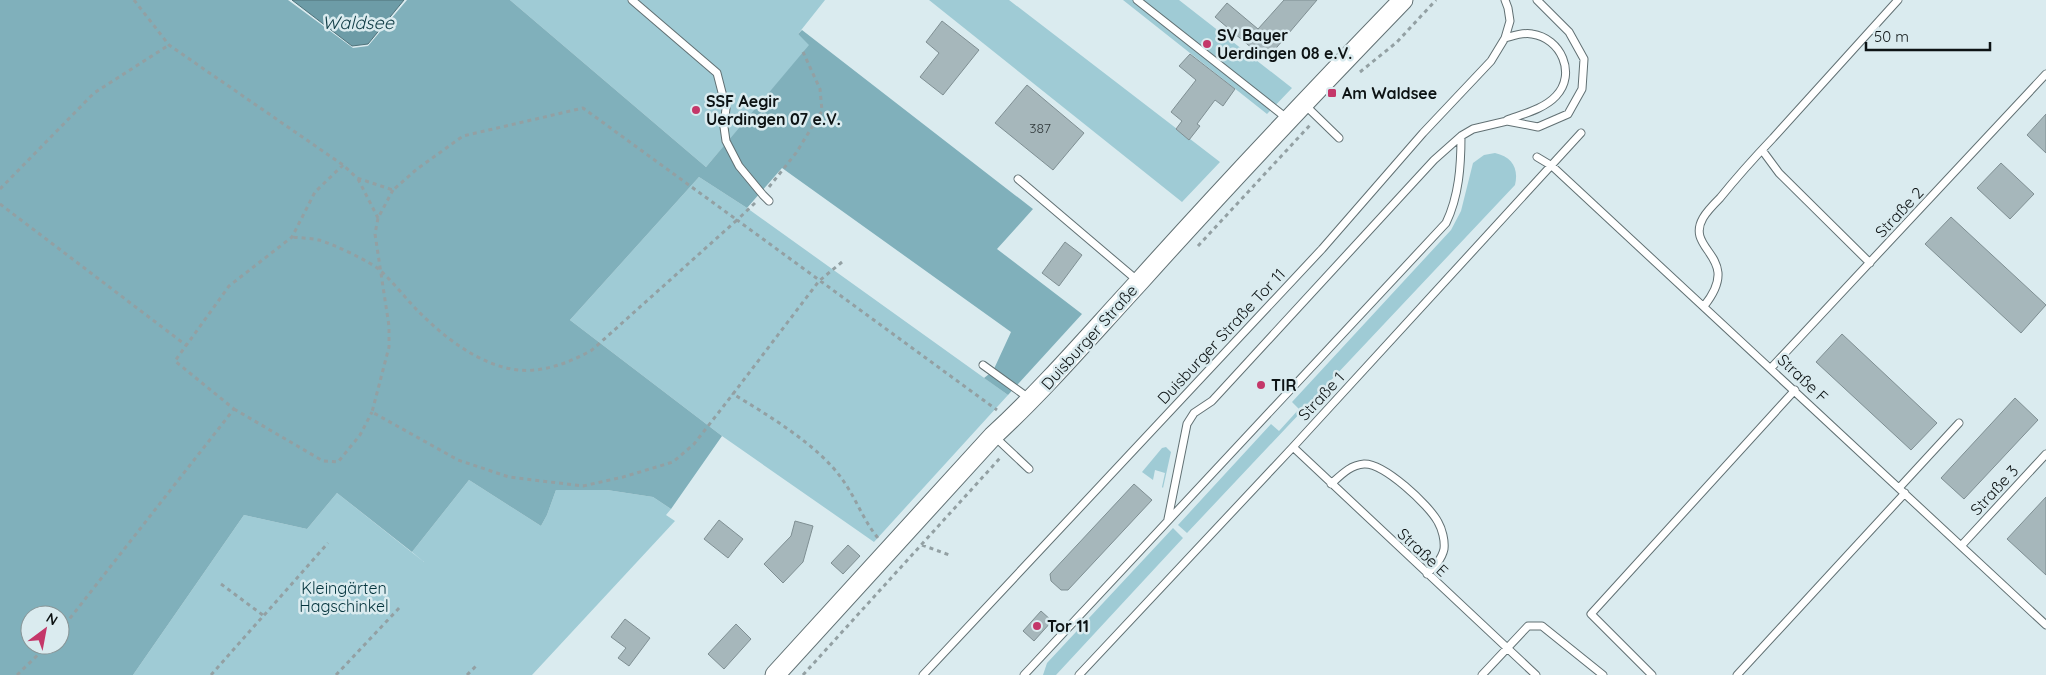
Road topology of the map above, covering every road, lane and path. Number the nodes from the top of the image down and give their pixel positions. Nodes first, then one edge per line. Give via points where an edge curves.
1 (134, 0) edge
2 (632, 0) edge
3 (1136, 0) edge
4 (1403, 0) edge
5 (1505, 0) edge
6 (1537, 0) edge
7 (1898, 0) edge
8 (1505, 38) junction
9 (169, 45) junction
10 (803, 52) dead end
11 (2046, 74) edge
12 (1304, 104) junction
13 (1289, 120) junction
14 (1507, 121) junction
15 (1581, 134) dead end
16 (1461, 136) junction
17 (1339, 138) dead end
18 (1762, 150) junction
19 (1536, 157) dead end
20 (343, 165) junction
21 (1552, 166) junction
22 (357, 178) junction
23 (1018, 179) dead end
24 (0, 189) edge
25 (393, 190) junction
26 (763, 195) junction
27 (770, 201) dead end
28 (0, 204) edge
29 (378, 218) junction
30 (737, 220) junction
31 (292, 237) junction
32 (842, 262) dead end
33 (1870, 262) junction
34 (379, 270) junction
35 (819, 280) junction
36 (1139, 282) junction
37 (1704, 306) junction
38 (187, 346) junction
39 (983, 365) dead end
40 (1771, 368) junction
41 (1795, 390) junction
42 (733, 394) junction
43 (1032, 400) junction
44 (234, 409) junction
45 (372, 412) junction
46 (999, 412) dead end
47 (1959, 423) dead end
48 (994, 436) junction
49 (1293, 447) junction
50 (2046, 454) edge
51 (1029, 469) dead end
52 (1332, 484) junction
53 (1902, 490) junction
54 (1168, 520) junction
55 (880, 540) dead end
56 (328, 543) dead end
57 (922, 545) dead end
58 (1961, 546) junction
59 (952, 556) dead end
60 (1427, 574) junction
61 (221, 584) dead end
62 (401, 606) dead end
63 (264, 616) junction
64 (70, 617) edge
65 (2046, 625) edge
66 (1507, 649) junction
67 (38, 655) edge
68 (477, 665) dead end
69 (17, 675) edge
70 (211, 675) edge
71 (336, 675) edge
72 (468, 675) edge
73 (775, 675) edge
74 (923, 675) edge
75 (1024, 675) edge
76 (1079, 675) edge
77 (1482, 675) edge
78 (1536, 675) edge
79 (1603, 675) edge
80 (1652, 675) edge
81 (1737, 675) edge

1 - 9 path
2 - 26 lane via 717,73 726,108 726,142 739,166
3 - 13 lane
4 - 12 main road, Duisburger Straße
5 - 8 lane, Duisburger Straße Tor 11 via 1510,21
6 - 14 lane via 1569,32 1584,59 1582,89 1568,114 1538,127
7 - 18 lane
8 - 14 lane via 1532,34 1547,39 1559,50 1566,64 1565,81 1556,96 1544,105
8 - 74 lane, Duisburger Straße Tor 11 via 1491,62 1423,133 1322,249
9 - 20 path
9 - 24 path via 94,93
10 - 26 path via 820,89 822,110 796,153
11 - 33 lane, Straße 2
12 - 13 main road, Duisburger Straße
12 - 17 lane
13 - 36 main road, Duisburger Straße
14 - 16 lane via 1473,129
15 - 21 lane, Straße 1
16 - 54 lane via 1461,172 1446,223
16 - 54 lane via 1434,160 1212,402 1194,413 1187,424
18 - 33 lane via 1779,173
18 - 37 lane via 1703,218 1699,229 1701,241 1714,259 1719,281 1715,293
19 - 21 lane, Straße F
20 - 22 path
20 - 31 path via 315,192
21 - 37 lane, Straße F
21 - 49 lane, Straße 1
22 - 25 path
22 - 29 path
23 - 36 lane
25 - 29 path
25 - 30 path via 463,136 583,108
26 - 27 lane
26 - 30 path
28 - 38 path
29 - 34 path via 375,234
30 - 34 path via 592,350 572,361 541,369 513,370 463,349 420,313
30 - 35 path
31 - 34 path via 319,240
31 - 38 path via 229,286
32 - 35 path
33 - 40 lane, Straße 2
34 - 45 path via 389,326 389,347
35 - 42 path
35 - 46 path
36 - 43 main road, Duisburger Straße
37 - 40 lane, Straße F
38 - 44 path via 176,361
39 - 43 lane
40 - 41 lane, Straße F
41 - 53 lane, Straße F
41 - 80 lane via 1591,614
42 - 45 path via 694,444 673,462 623,478 583,486 509,477 458,460
42 - 55 path via 828,462 843,479
43 - 48 main road, Duisburger Straße
44 - 45 path via 324,461 338,462 360,435
44 - 64 path
47 - 53 lane
48 - 51 lane
48 - 73 main road, Duisburger Straße
49 - 52 lane, Straße E
49 - 76 lane, Straße 1
50 - 58 lane, Straße 3
52 - 60 lane, Straße E
52 - 60 lane via 1343,472 1363,464 1372,464 1397,479 1437,520 1440,528 1444,547 1442,556
53 - 58 lane, Straße F
53 - 81 lane
54 - 75 lane
56 - 63 path
57 - 59 path
58 - 65 lane, Straße F
60 - 66 lane, Straße E
61 - 63 path
62 - 71 path
63 - 70 path
66 - 77 lane
66 - 78 lane, Straße E
66 - 79 lane via 1528,626 1542,626
67 - 69 path
68 - 72 path

